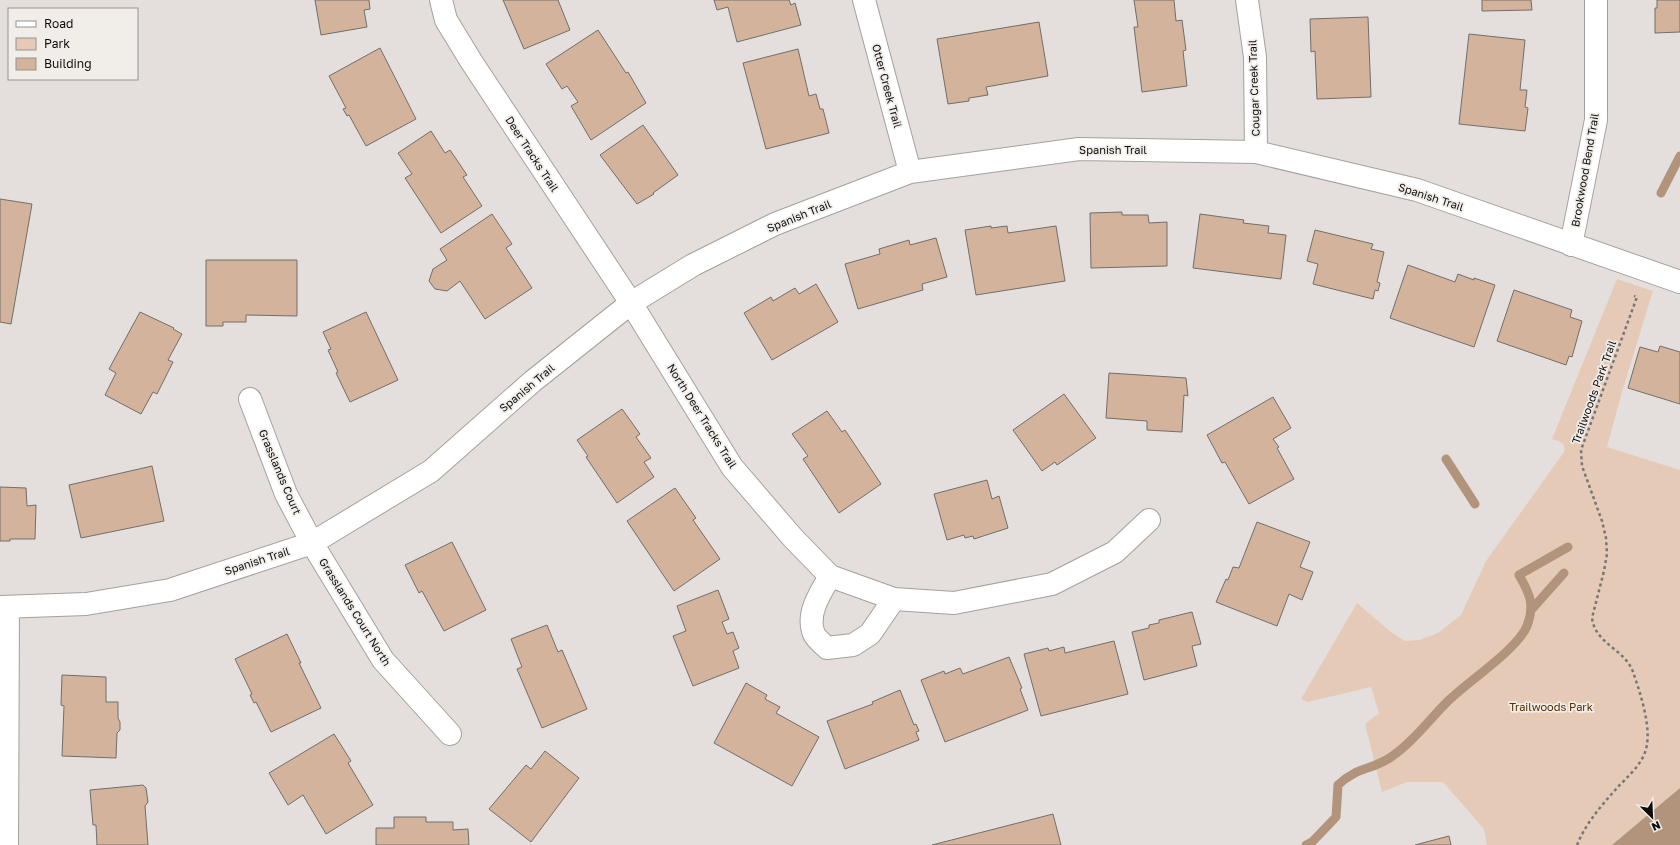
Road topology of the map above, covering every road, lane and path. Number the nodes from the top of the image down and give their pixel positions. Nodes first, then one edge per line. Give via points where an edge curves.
1 (441, 0) edge
2 (864, 0) edge
3 (1247, 0) edge
4 (1596, 0) edge
5 (1256, 152) junction
6 (910, 172) junction
7 (1571, 245) junction
8 (1637, 266) junction
9 (1680, 282) edge
10 (631, 303) junction
11 (250, 400) dead end
12 (1149, 520) dead end
13 (312, 543) junction
14 (830, 576) junction
15 (894, 599) junction
16 (4, 608) edge
17 (450, 734) dead end
18 (7, 845) edge
19 (1577, 845) edge

1 - 10 street, Deer Tracks Trail via 446,20 471,61
2 - 6 street, Otter Creek Trail
3 - 5 street, Cougar Creek Trail via 1255,56
4 - 7 street, Brookwood Bend Trail via 1596,120
5 - 6 street, Spanish Trail via 1079,149
5 - 7 street, Spanish Trail via 1417,190
6 - 10 street, Spanish Trail via 775,224 693,265
7 - 8 street, Spanish Trail
8 - 9 street, Spanish Trail
8 - 19 path, Trailwoods Park Trail via 1629,294 1637,297 1582,445 1580,458 1606,538 1607,554 1592,618 1593,625 1598,636 1623,657 1632,670 1646,721 1648,740 1640,763 1596,812 1582,832
10 - 13 street, Spanish Trail via 533,381 431,471
10 - 14 street, North Deer Tracks Trail via 732,467 793,538
11 - 13 street, Grasslands Court via 286,494
12 - 15 street, North Deer Tracks Trail via 1115,552 1052,584 954,603
13 - 16 street, Spanish Trail via 170,590 86,604
13 - 17 street, Grasslands Court North via 383,660
14 - 15 street, North Deer Tracks Trail
14 - 15 street via 817,598 812,617 813,633 827,648 853,645 870,634
16 - 18 street

